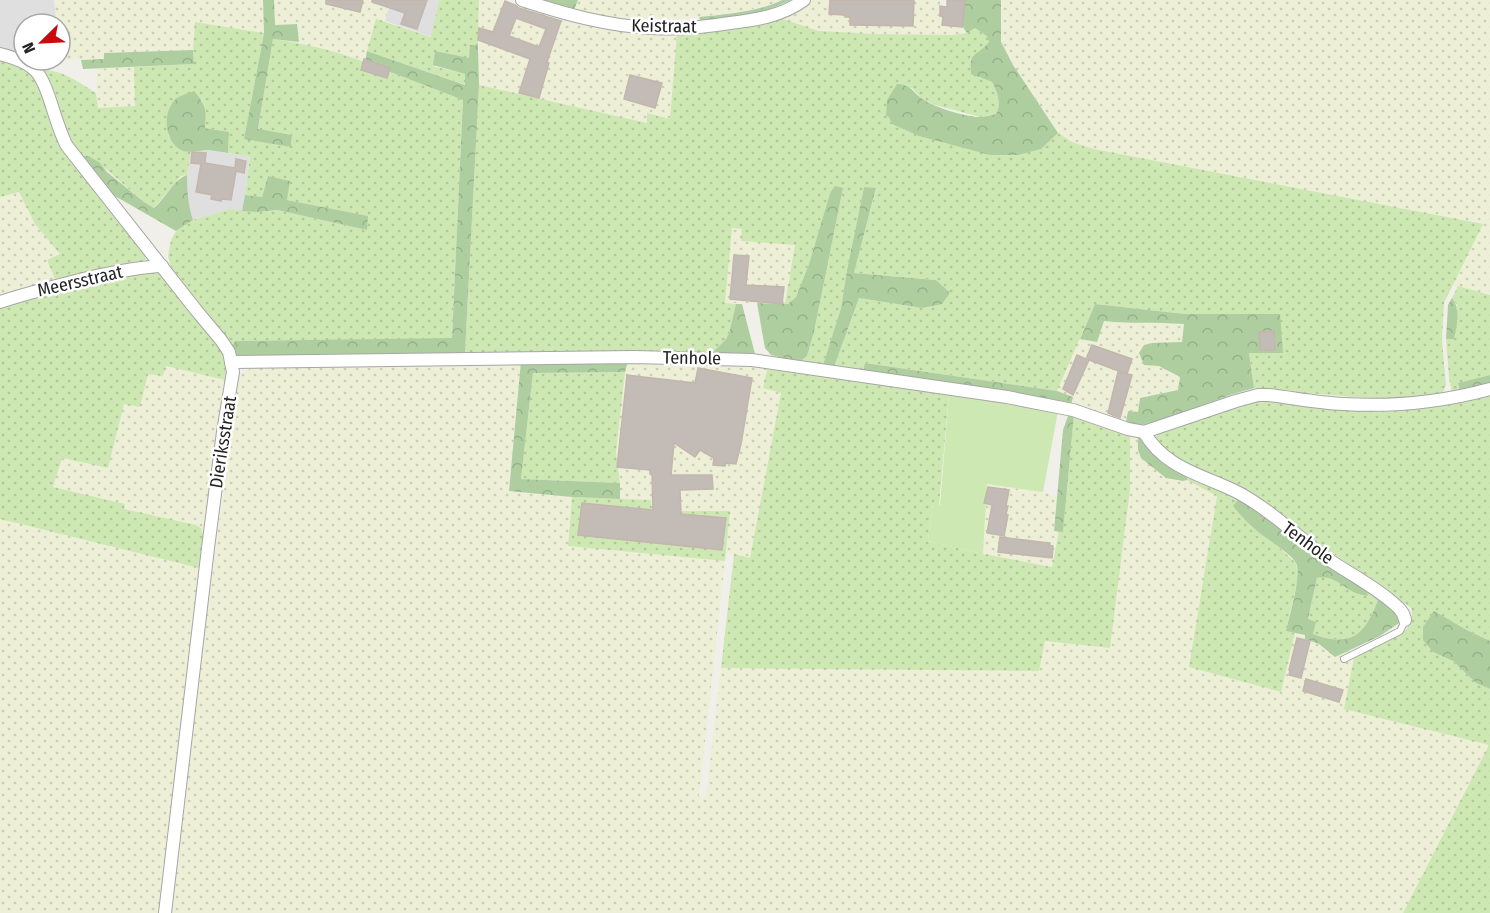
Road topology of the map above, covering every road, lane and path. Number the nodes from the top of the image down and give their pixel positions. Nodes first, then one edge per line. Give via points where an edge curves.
1 (522, 0) edge
2 (804, 0) edge
3 (0, 54) edge
4 (162, 266) junction
5 (0, 302) edge
6 (231, 362) junction
7 (1490, 389) edge
8 (1144, 432) junction
9 (1405, 620) joint
10 (1344, 659) dead end
11 (165, 913) edge

1 - 2 street, Keistraat via 586,19 663,28 753,20 784,12
3 - 4 street, Dieriksstraat via 20,60 36,71 67,146
4 - 5 street, Meersstraat via 114,272
4 - 6 street, Dieriksstraat via 221,340
6 - 8 street, Tenhole via 634,357 752,360 1007,397 1073,410
6 - 11 street, Dieriksstraat via 231,390 207,548
7 - 8 street via 1434,401 1384,405 1258,395
8 - 9 street, Tenhole via 1167,459 1259,506 1393,602
9 - 10 lane, Tenhole via 1400,631

